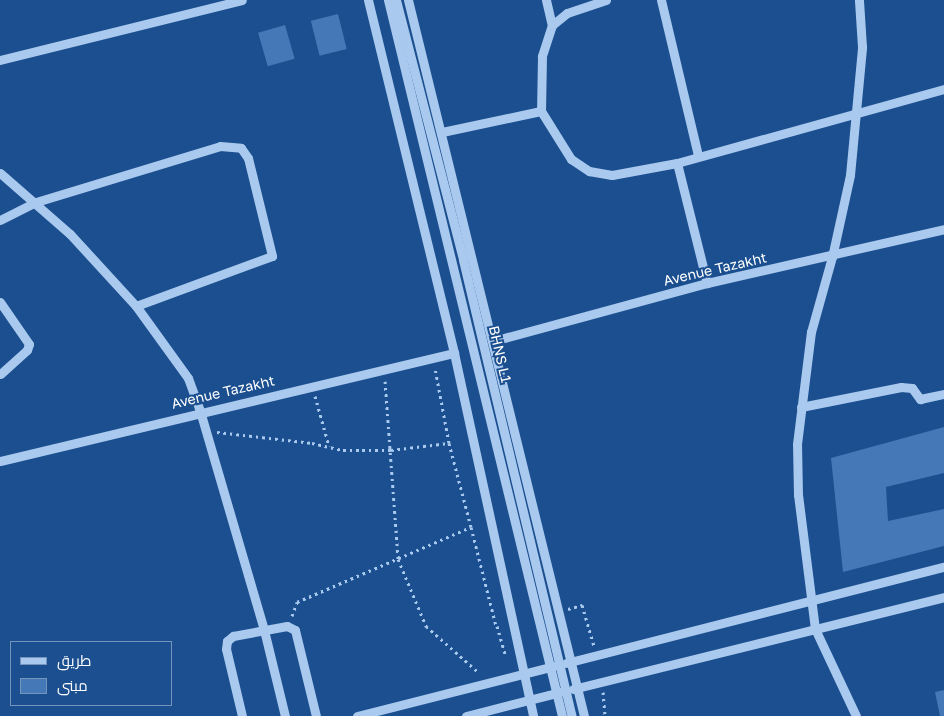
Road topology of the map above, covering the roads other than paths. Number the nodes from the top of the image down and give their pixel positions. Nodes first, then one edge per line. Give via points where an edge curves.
1 (242, 0) edge
2 (368, 0) edge
3 (388, 0) edge
4 (396, 0) edge
5 (408, 0) edge
6 (546, 0) edge
7 (606, 0) edge
8 (660, 0) edge
9 (859, 0) edge
10 (222, 2) edge
11 (552, 25) junction
12 (0, 60) edge
13 (944, 89) edge
14 (540, 111) junction
15 (856, 111) junction
16 (442, 132) junction
17 (698, 155) junction
18 (677, 163) junction
19 (0, 172) edge
20 (36, 202) junction
21 (0, 220) edge
22 (944, 229) edge
23 (832, 257) junction
24 (708, 283) junction
25 (0, 302) edge
26 (136, 306) junction
27 (493, 341) junction
28 (454, 353) junction
29 (0, 374) edge
30 (944, 394) edge
31 (801, 407) junction
32 (200, 411) junction
33 (0, 461) edge
34 (944, 567) edge
35 (944, 597) edge
36 (810, 601) junction
37 (815, 629) junction
38 (264, 630) junction
39 (570, 662) junction
40 (560, 665) junction
41 (550, 667) junction
42 (523, 674) junction
43 (577, 688) junction
44 (566, 691) junction
45 (556, 693) junction
46 (529, 700) junction
47 (242, 716) edge
48 (285, 716) edge
49 (316, 716) edge
50 (357, 716) edge
51 (466, 716) edge
52 (533, 716) edge
53 (562, 716) edge
54 (572, 716) edge
55 (584, 716) edge
56 (856, 716) edge

1 - 10 street
2 - 28 street
3 - 41 street, BHNS L1
4 - 40 street, BHNS L1 via 463,260
5 - 16 street
6 - 11 street
7 - 11 street via 567,13
8 - 17 street
9 - 15 street via 862,47
10 - 12 street
11 - 14 street via 542,56
13 - 15 street
14 - 16 street
14 - 18 street via 571,159 589,171 612,175
15 - 17 street
15 - 23 street via 850,175
16 - 27 street
17 - 18 street
18 - 24 street
19 - 20 street
20 - 21 street
20 - 26 street
20 - 26 street via 220,146 232,145 245,152 270,238 272,256
22 - 23 street, Avenue Tazakht
23 - 24 street, Avenue Tazakht
23 - 31 street via 811,332
24 - 27 street, Avenue Tazakht
25 - 29 street via 29,344 27,350
26 - 32 street via 188,378
27 - 39 street
28 - 32 street, Avenue Tazakht
28 - 42 street
30 - 31 street via 920,399 912,388 901,387
31 - 36 street via 798,494
32 - 33 street, Avenue Tazakht
32 - 38 street
34 - 36 street
35 - 37 street
36 - 37 street
36 - 39 street
37 - 43 street
37 - 56 street
38 - 47 street via 233,636 226,646
38 - 48 street
38 - 49 street via 291,627 296,633
39 - 40 street
39 - 43 street
40 - 41 street
40 - 44 street, BHNS L1
41 - 42 street
41 - 45 street, BHNS L1
42 - 46 street
42 - 50 street
43 - 44 street
43 - 55 street
44 - 45 street
44 - 54 street, BHNS L1
45 - 46 street
45 - 53 street, BHNS L1
46 - 51 street
46 - 52 street

